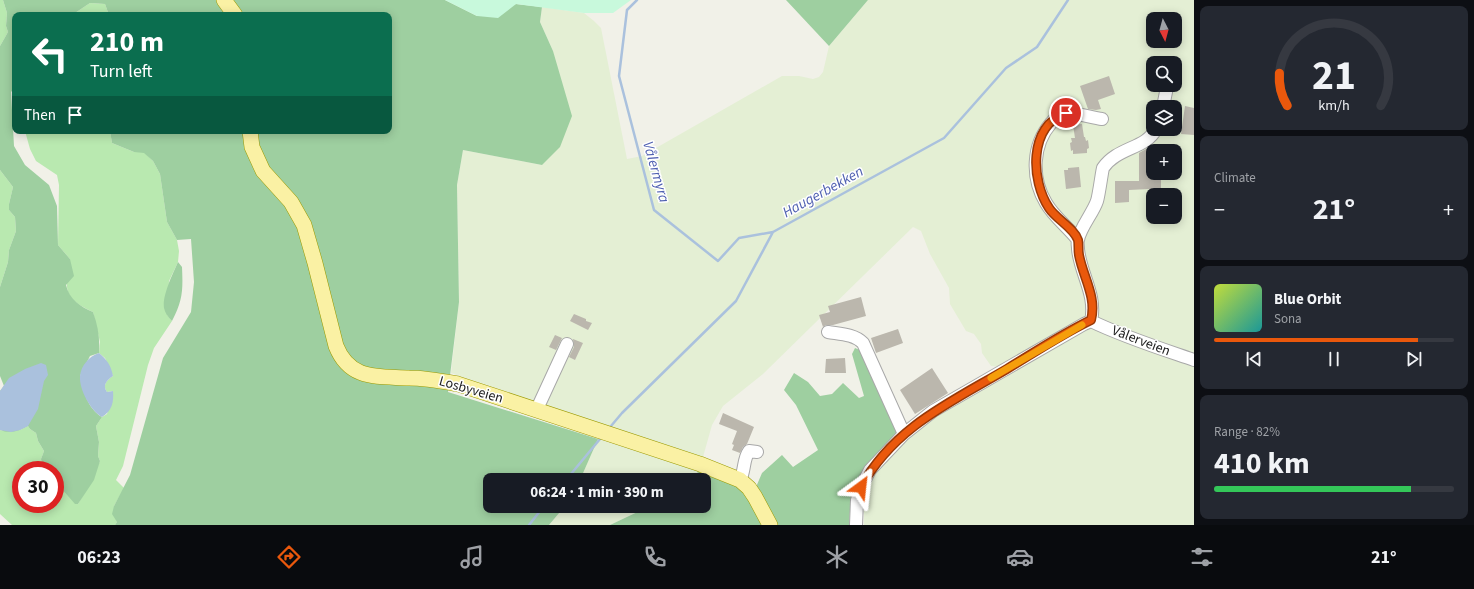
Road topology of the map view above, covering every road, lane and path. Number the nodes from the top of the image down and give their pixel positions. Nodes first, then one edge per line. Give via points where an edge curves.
1 (224, 0) edge
2 (232, 12) edge
3 (1166, 92) dead end
4 (1164, 100) edge
5 (1102, 119) dead end
6 (250, 134) edge
7 (1151, 136) edge
8 (1078, 240) junction
9 (1091, 320) junction
10 (828, 332) dead end
11 (567, 344) dead end
12 (1194, 360) edge
13 (537, 409) junction
14 (904, 434) junction
15 (756, 452) dead end
16 (740, 480) junction
17 (770, 525) edge
18 (856, 525) edge

1 - 2 main road
3 - 4 street
5 - 8 street via 1072,113 1060,115 1043,133 1037,152 1037,180 1045,202
6 - 13 main road, Losbyveien via 252,147 263,171 291,202 304,225 336,346 348,366 359,373 374,377 433,379 458,384
7 - 8 street via 1139,145 1122,151 1102,170 1096,203
8 - 9 street via 1079,255 1092,297
9 - 12 street, Vålerveien via 1137,341
9 - 14 street via 933,412
10 - 14 street via 851,336 862,343
11 - 13 street
13 - 16 main road, Losbyveien
14 - 18 street via 870,470 861,487 857,500
15 - 16 street via 748,452
16 - 17 main road, Losbyveien via 749,488

